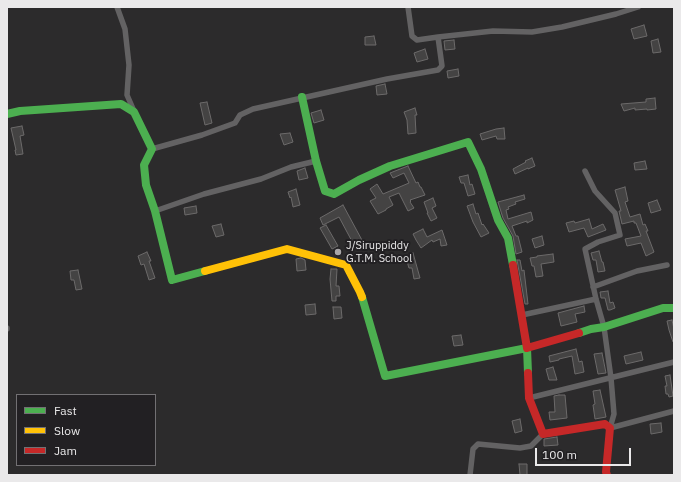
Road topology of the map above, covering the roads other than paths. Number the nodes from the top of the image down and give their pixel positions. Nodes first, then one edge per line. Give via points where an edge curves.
1 (117, 7) edge
2 (408, 7) edge
3 (638, 7) edge
4 (438, 37) junction
5 (302, 97) junction
6 (134, 112) junction
7 (7, 114) edge
8 (152, 149) junction
9 (316, 161) junction
10 (585, 170) dead end
11 (155, 211) junction
12 (667, 265) dead end
13 (593, 287) junction
14 (596, 299) junction
15 (674, 308) edge
16 (522, 315) junction
17 (604, 327) junction
18 (527, 348) junction
19 (674, 362) edge
20 (611, 378) junction
21 (529, 398) junction
22 (674, 412) edge
23 (610, 428) junction
24 (543, 434) junction
25 (470, 475) edge
26 (607, 475) edge

1 - 6 street via 125,29 129,65 127,95
2 - 4 street via 412,36 417,40
3 - 4 street via 562,28 532,32 493,30
4 - 5 street via 442,66 438,70 387,78
5 - 8 street via 253,109 240,115 235,123 202,136
5 - 9 street
6 - 7 street via 121,104
6 - 8 street
8 - 11 street via 144,165 146,185
9 - 11 street
9 - 16 street via 324,191 334,194 390,166 468,142 481,169 498,220 508,238
10 - 13 street via 594,191 615,213 620,235 598,242 585,250
11 - 18 street via 172,280 287,249 346,265 360,292 385,376
12 - 13 street via 637,271
13 - 14 street
14 - 16 street
14 - 17 street
15 - 17 street via 663,308
16 - 18 street
17 - 18 street
17 - 20 street
18 - 21 street
19 - 20 street
20 - 21 street
20 - 23 street via 614,414
21 - 24 street
22 - 23 street
23 - 24 street via 605,424
23 - 26 street
24 - 25 street via 531,446 520,448 478,444 472,449

